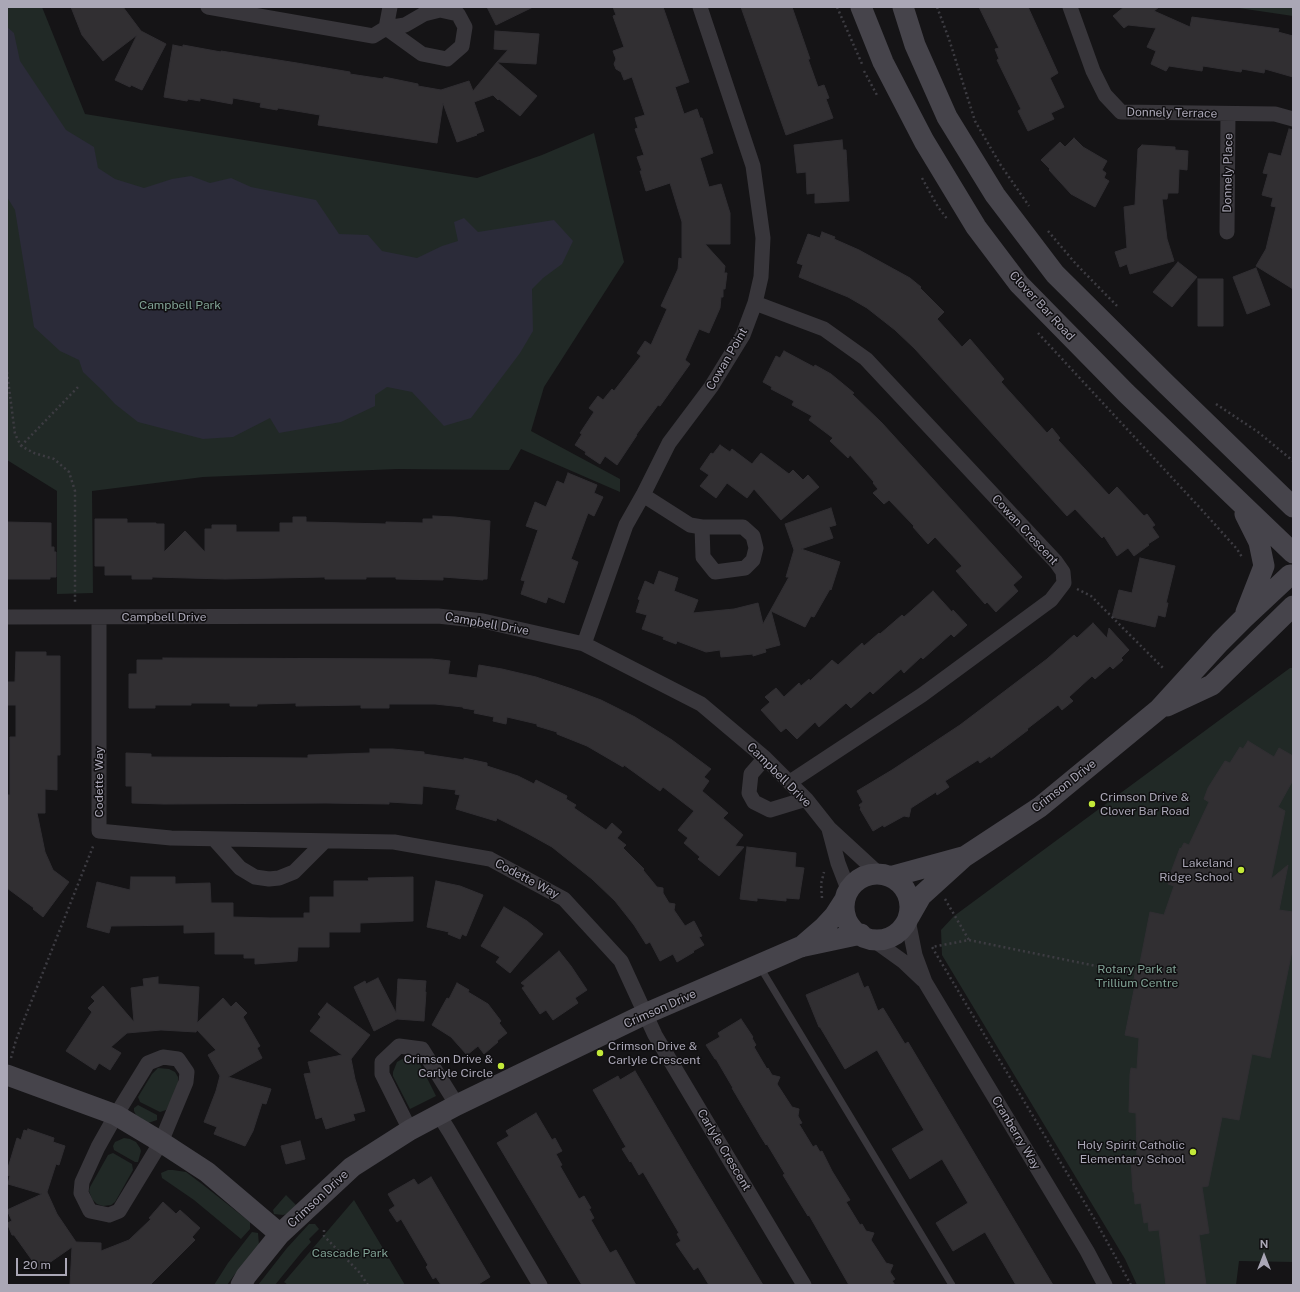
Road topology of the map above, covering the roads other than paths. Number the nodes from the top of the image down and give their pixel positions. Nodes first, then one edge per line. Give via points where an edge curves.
1 (208, 7) edge
2 (390, 7) edge
3 (700, 7) edge
4 (861, 7) edge
5 (903, 7) edge
6 (1070, 7) edge
7 (386, 28) junction
8 (1228, 114) junction
9 (1293, 119) edge
10 (1227, 232) dead end
11 (755, 303) junction
12 (643, 494) junction
13 (1238, 500) junction
14 (1293, 507) edge
15 (702, 527) dead end
16 (1293, 553) edge
17 (1293, 575) edge
18 (1293, 606) edge
19 (7, 617) edge
20 (99, 617) junction
21 (1244, 618) junction
22 (1293, 620) edge
23 (1259, 639) junction
24 (584, 644) junction
25 (1160, 710) junction
26 (765, 758) junction
27 (790, 782) junction
28 (806, 799) junction
29 (829, 828) junction
30 (214, 839) junction
31 (325, 841) junction
32 (964, 857) junction
33 (885, 876) junction
34 (846, 895) junction
35 (908, 918) junction
36 (866, 936) junction
37 (800, 947) junction
38 (759, 966) junction
39 (925, 982) junction
40 (645, 1014) junction
41 (7, 1075) edge
42 (457, 1105) junction
43 (116, 1115) junction
44 (439, 1115) junction
45 (410, 1130) junction
46 (161, 1142) junction
47 (280, 1234) junction
48 (240, 1285) edge
49 (540, 1285) edge
50 (804, 1285) edge
51 (952, 1285) edge
52 (1105, 1285) edge

1 - 7 street via 373,36
2 - 7 street
3 - 11 street, Cowan Point via 753,166 763,238 761,277
4 - 13 street, Clover Bar Road via 883,62 924,141 976,227 1019,284 1126,393
5 - 14 street via 915,45 947,117 995,195 1055,274
6 - 8 street, Donnely Terrace via 1093,71 1105,95 1121,112
7 - 7 street via 422,54 447,59 462,46 465,27 458,14 440,10 424,14 404,25
8 - 9 street, Donnely Terrace via 1276,114
8 - 10 street, Donnely Place
11 - 12 street, Cowan Point via 743,335 712,387 669,442
11 - 27 street, Cowan Crescent via 824,329 866,359 1056,562 1063,572 1064,582 1051,600 922,695
12 - 15 street via 690,525
12 - 24 street, Cowan Point via 626,525
13 - 16 street, Clover Bar Road
13 - 21 street via 1259,542 1264,566
17 - 21 street, Crimson Drive
18 - 23 street, Crimson Drive
19 - 20 street, Campbell Drive
20 - 24 street, Campbell Drive via 438,616 483,622
20 - 30 street, Codette Way via 99,831
21 - 25 street, Crimson Drive
22 - 23 street
23 - 25 street, Crimson Drive via 1212,685
24 - 26 street, Campbell Drive via 701,704
25 - 32 street, Crimson Drive via 1040,807
26 - 27 street, Campbell Drive
26 - 28 street via 751,774 749,793 754,802 770,810
27 - 28 street, Campbell Drive
28 - 29 street, Campbell Drive
29 - 33 street, Campbell Drive
29 - 34 street, Campbell Drive
30 - 31 street, Codette Way
30 - 31 street via 240,868 255,877 269,879 294,872
31 - 40 street, Codette Way via 394,842 490,859 564,899 621,961
32 - 33 street, Crimson Drive
32 - 35 street, Crimson Drive via 921,896
33 - 34 street via 862,876
33 - 35 street via 897,880 904,888 910,901
34 - 36 street via 844,915 850,926
34 - 37 street, Crimson Drive via 835,915
35 - 36 street via 894,936 883,939
35 - 39 street, Cranberry Way via 915,955
36 - 37 street, Crimson Drive
36 - 39 street, Cranberry Way via 904,962
37 - 38 street, Crimson Drive
38 - 40 street, Crimson Drive
38 - 51 lane
39 - 52 street, Cranberry Way
40 - 42 street, Crimson Drive
40 - 50 street, Carlyle Crescent via 655,1035
41 - 43 street
42 - 44 street, Crimson Drive
42 - 45 street via 422,1049 399,1046 382,1062 382,1074
43 - 46 street
43 - 46 street via 148,1063 163,1057 178,1059 187,1072 186,1082
43 - 46 street via 82,1182 81,1193 90,1211 109,1215 119,1211
44 - 45 street, Crimson Drive
44 - 49 street
45 - 47 street, Crimson Drive via 352,1167
46 - 47 street via 207,1172
47 - 48 street, Crimson Drive

